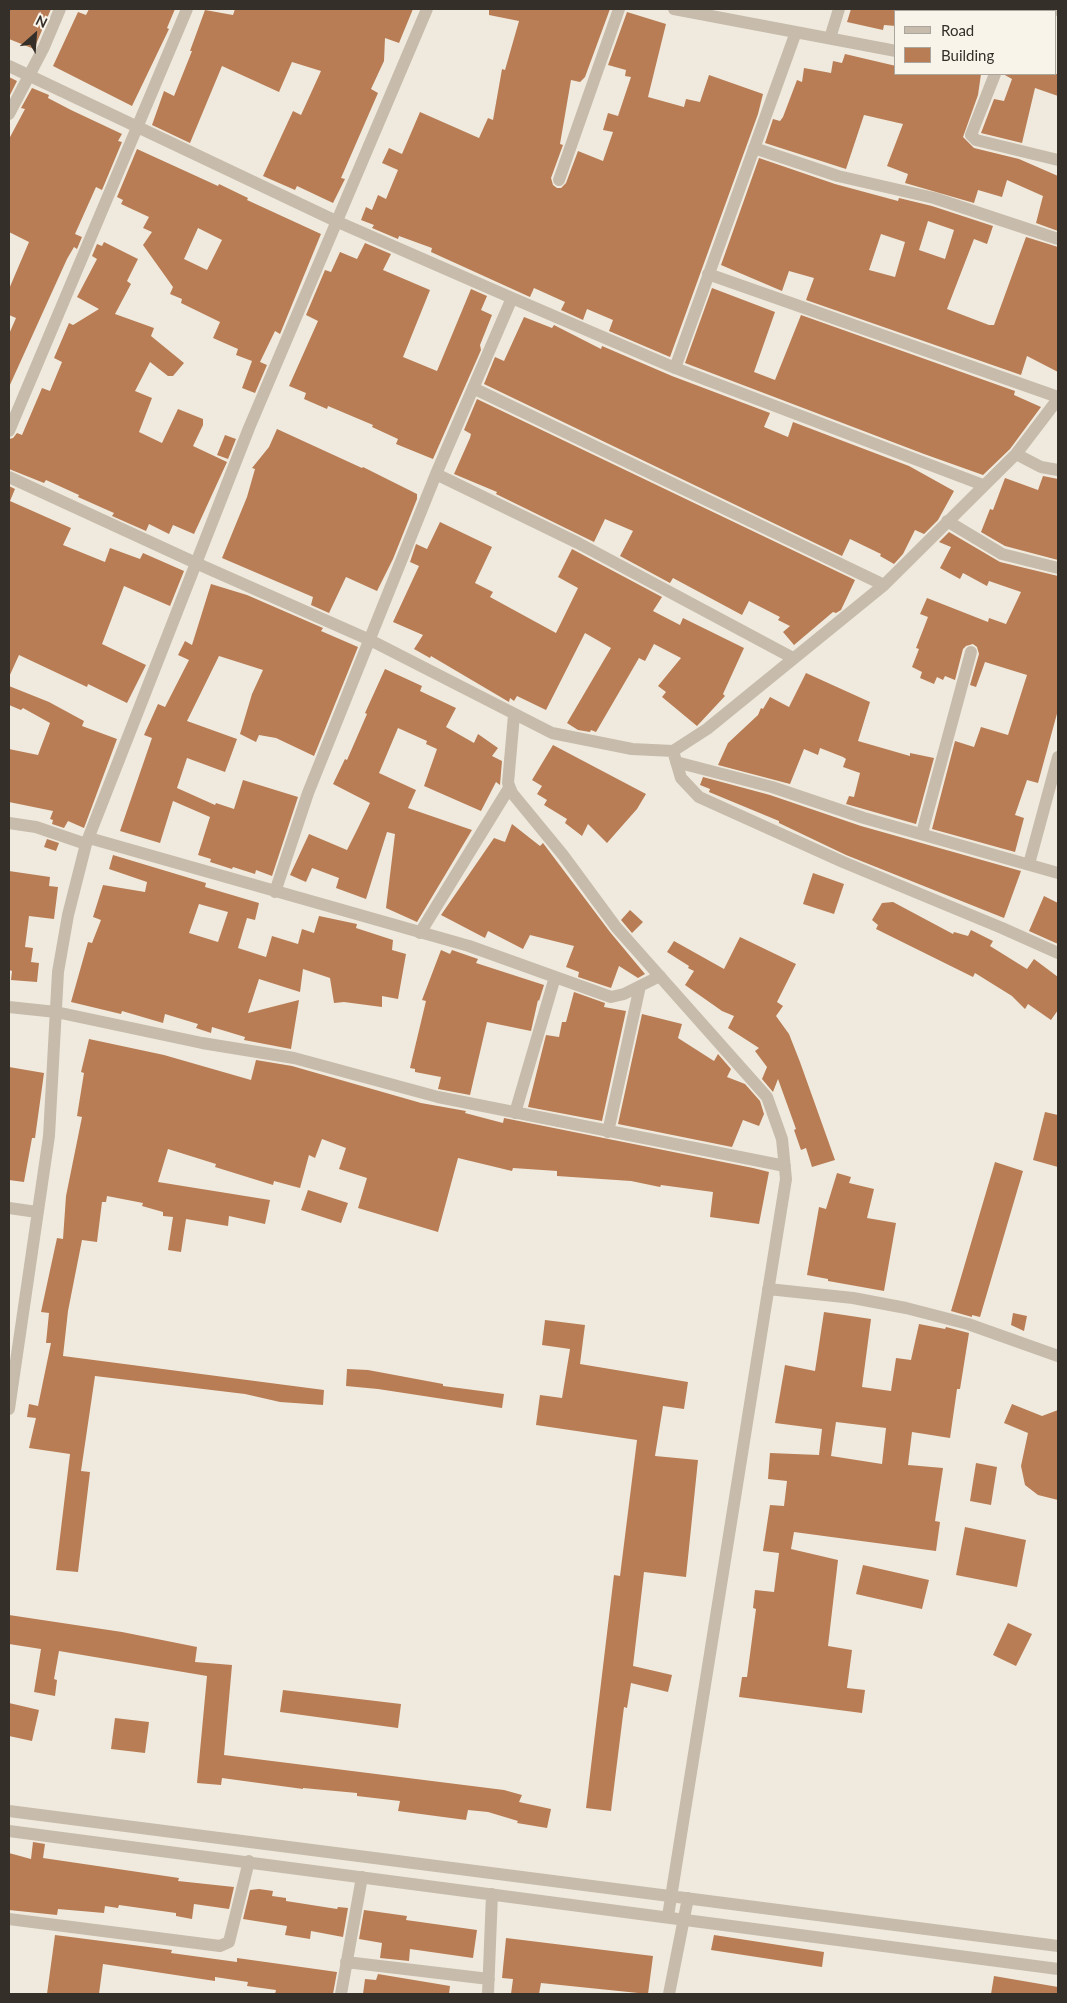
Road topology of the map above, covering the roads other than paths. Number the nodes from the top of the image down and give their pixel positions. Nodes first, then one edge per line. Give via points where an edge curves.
1 (60, 9) edge
2 (187, 9) edge
3 (427, 9) edge
4 (619, 9) edge
5 (674, 9) edge
6 (839, 9) edge
7 (738, 15) edge
8 (796, 32) junction
9 (830, 38) junction
10 (894, 51) edge
11 (9, 66) edge
12 (995, 75) edge
13 (29, 76) junction
14 (9, 114) edge
15 (136, 127) junction
16 (754, 148) junction
17 (1058, 160) edge
18 (559, 180) dead end
19 (338, 222) junction
20 (1058, 239) edge
21 (708, 274) junction
22 (512, 298) junction
23 (674, 368) junction
24 (473, 388) junction
25 (1058, 398) edge
26 (9, 431) edge
27 (1016, 454) junction
28 (1058, 470) edge
29 (436, 474) junction
30 (9, 477) edge
31 (982, 486) junction
32 (947, 521) junction
33 (198, 564) junction
34 (1058, 568) edge
35 (884, 585) junction
36 (370, 640) junction
37 (971, 652) dead end
38 (793, 658) junction
39 (514, 715) junction
40 (674, 757) junction
41 (1058, 757) edge
42 (509, 788) junction
43 (9, 823) edge
44 (922, 833) junction
45 (88, 842) junction
46 (1029, 864) junction
47 (1058, 873) edge
48 (275, 892) junction
49 (420, 933) junction
50 (1058, 954) edge
51 (660, 976) junction
52 (555, 977) junction
53 (640, 986) junction
54 (9, 1007) edge
55 (56, 1012) junction
56 (515, 1113) junction
57 (608, 1132) junction
58 (785, 1166) junction
59 (9, 1208) edge
60 (37, 1212) junction
61 (768, 1289) junction
62 (1058, 1356) edge
63 (9, 1403) edge
64 (9, 1811) edge
65 (9, 1831) edge
66 (249, 1861) junction
67 (362, 1877) junction
68 (492, 1894) junction
69 (672, 1896) junction
70 (688, 1898) junction
71 (668, 1916) junction
72 (685, 1918) junction
73 (9, 1919) edge
74 (1058, 1946) edge
75 (346, 1962) junction
76 (1058, 1969) edge
77 (489, 1979) junction
78 (341, 1994) edge
79 (488, 1994) edge
80 (669, 1994) edge

1 - 13 street
2 - 15 street
3 - 19 street
4 - 18 street
5 - 7 street
6 - 9 street
7 - 8 street
8 - 9 street
8 - 16 street
9 - 10 street
11 - 13 street
12 - 17 street via 971,135 976,140
13 - 14 street
13 - 15 street
15 - 19 street
15 - 26 street
16 - 20 street via 838,176 934,198
16 - 21 street
19 - 22 street
19 - 33 street via 249,428
21 - 23 street
21 - 25 street
22 - 23 street
22 - 24 street
23 - 31 street
24 - 29 street
24 - 35 street
25 - 27 street
27 - 28 street via 1041,467
27 - 31 street
29 - 36 street
29 - 38 street via 578,543
30 - 33 street
31 - 32 street
32 - 34 street via 1002,554
32 - 35 street
33 - 36 street
33 - 45 street
35 - 38 street
36 - 39 street
36 - 48 street via 308,793
37 - 44 street
38 - 40 street
39 - 40 street via 552,733
39 - 42 street
40 - 44 street via 864,818
40 - 50 street via 681,778 699,797
41 - 46 street
42 - 49 street
42 - 51 street via 616,927
43 - 45 street
44 - 46 street
45 - 48 street
45 - 55 street via 68,915 58,972
46 - 47 street
48 - 49 street
49 - 52 street via 469,946
51 - 53 street
51 - 58 street via 767,1097 782,1139
52 - 53 street via 611,997
52 - 56 street
53 - 57 street
54 - 55 street
55 - 56 street via 202,1043 294,1058 438,1097
55 - 60 street via 49,1136
56 - 57 street
57 - 58 street
58 - 61 street via 786,1180
59 - 60 street
60 - 63 street
61 - 62 street via 853,1298 906,1308 968,1324
61 - 69 street
64 - 69 street
65 - 66 street
66 - 67 street
66 - 73 street via 230,1942 220,1946
67 - 68 street
67 - 75 street
68 - 71 street
68 - 77 street
69 - 70 street
69 - 71 street
70 - 72 street
70 - 74 street
71 - 72 street
72 - 76 street
72 - 80 street
75 - 77 street
75 - 78 street
77 - 79 street

